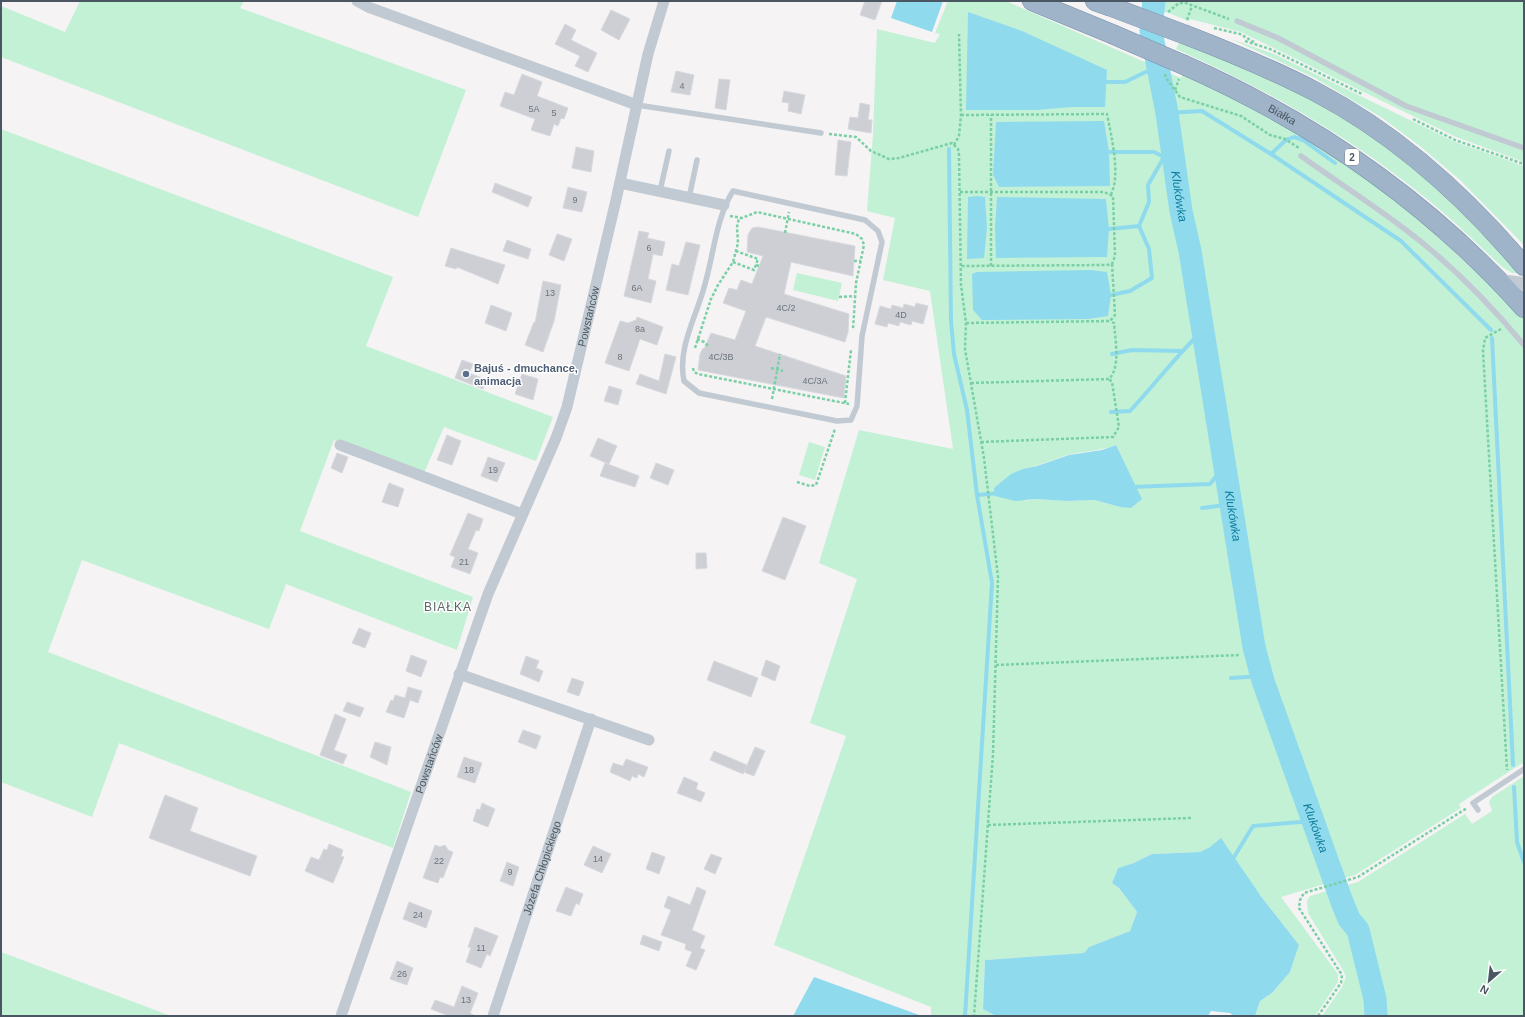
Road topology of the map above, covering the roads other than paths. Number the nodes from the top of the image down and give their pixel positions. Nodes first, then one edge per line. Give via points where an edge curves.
1 (357, 1) edge
2 (664, 1) edge
3 (1032, 1) edge
4 (1102, 4) edge
5 (1237, 21) dead end
6 (637, 105) junction
7 (821, 133) road end
8 (1524, 148) edge
9 (668, 151) dead end
10 (1301, 156) dead end
11 (697, 160) dead end
12 (620, 183) junction
13 (660, 191) junction
14 (689, 198) junction
15 (723, 209) junction
16 (1524, 266) edge
17 (1500, 281) junction
18 (1524, 284) edge
19 (1524, 308) edge
20 (1524, 345) edge
21 (340, 445) dead end
22 (522, 514) junction
23 (459, 674) junction
24 (591, 719) junction
25 (649, 740) dead end
26 (1524, 770) edge
27 (1478, 810) dead end
28 (341, 1016) edge
29 (493, 1016) edge

1 - 6 street
2 - 6 street, Powstańców via 648,54
3 - 17 highway, Białka / 2, bridge via 1184,65 1278,111 1355,159 1429,215
4 - 16 highway, bridge via 1188,25 1244,58 1311,89 1358,117 1391,138 1452,188
5 - 8 lane via 1278,38 1406,106
6 - 7 lane
6 - 12 street, Powstańców
9 - 13 lane
10 - 20 lane via 1407,231 1451,268 1508,325
11 - 14 lane
12 - 13 street
12 - 22 street, Powstańców via 567,407
13 - 14 street
14 - 15 street
15 - 15 lane via 733,191 865,220 878,231 882,242 862,336 857,406 851,420 837,421 699,393 684,381 681,368 690,325 705,286
17 - 18 street
17 - 19 highway, 2
21 - 22 street
22 - 23 street, Powstańców via 488,594
23 - 24 street
23 - 28 street, Powstańców
24 - 25 street
24 - 29 street, Józefa Chłopickiego
26 - 27 lane via 1473,803

